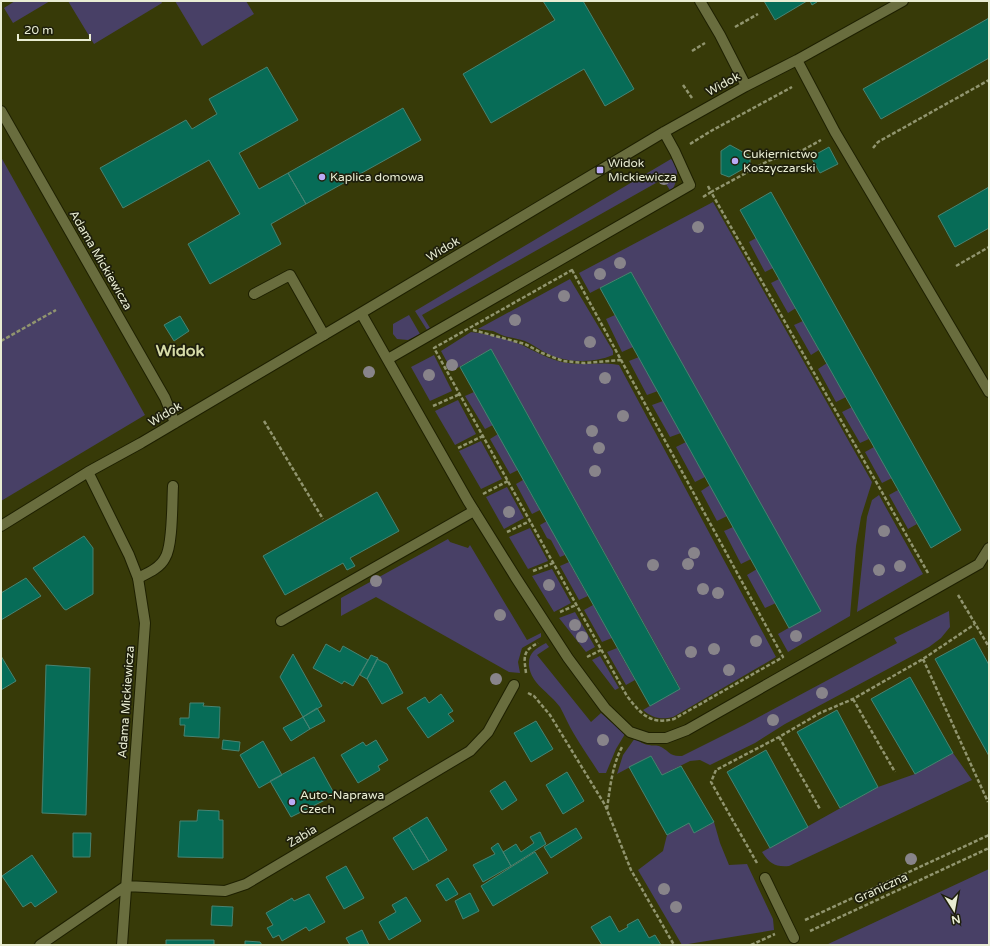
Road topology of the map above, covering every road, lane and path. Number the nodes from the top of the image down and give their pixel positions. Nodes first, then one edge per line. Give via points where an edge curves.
1 (700, 1) edge
2 (903, 1) edge
3 (758, 14) dead end
4 (732, 29) dead end
5 (710, 40) dead end
6 (692, 51) dead end
7 (797, 60) junction
8 (989, 80) edge
9 (683, 85) dead end
10 (746, 86) junction
11 (794, 86) dead end
12 (692, 98) dead end
13 (1, 111) edge
14 (664, 132) junction
15 (835, 132) junction
16 (687, 147) dead end
17 (874, 148) dead end
18 (708, 186) dead end
19 (713, 196) dead end
20 (989, 247) edge
21 (956, 266) dead end
22 (254, 294) dead end
23 (56, 310) dead end
24 (361, 313) junction
25 (469, 328) junction
26 (324, 335) junction
27 (1, 341) edge
28 (388, 359) junction
29 (621, 360) junction
30 (989, 392) edge
31 (460, 394) junction
32 (418, 412) junction
33 (264, 421) dead end
34 (175, 423) junction
35 (483, 436) junction
36 (443, 456) junction
37 (88, 472) junction
38 (508, 481) junction
39 (173, 486) dead end
40 (468, 501) junction
41 (474, 511) junction
42 (323, 519) dead end
43 (530, 521) junction
44 (1, 526) edge
45 (492, 539) junction
46 (989, 548) edge
47 (554, 563) junction
48 (138, 578) junction
49 (516, 578) junction
50 (922, 578) dead end
51 (950, 580) junction
52 (281, 621) dead end
53 (975, 624) junction
54 (552, 635) junction
55 (989, 647) edge
56 (923, 659) junction
57 (528, 680) dead end
58 (514, 685) joint
59 (529, 687) dead end
60 (530, 694) junction
61 (853, 698) junction
62 (630, 732) junction
63 (779, 737) junction
64 (895, 772) dead end
65 (988, 802) dead end
66 (820, 809) dead end
67 (607, 810) junction
68 (989, 834) edge
69 (989, 848) edge
70 (765, 878) joint
71 (126, 886) junction
72 (789, 928) junction
73 (794, 938) joint
74 (40, 945) edge
75 (122, 945) edge
76 (674, 945) edge
77 (751, 945) edge

1 - 10 street
2 - 7 street, Widok
3 - 4 path
5 - 6 path
7 - 10 street, Widok
7 - 15 street
8 - 17 path via 878,142
9 - 12 path
10 - 14 street, Widok
11 - 16 path via 711,130
13 - 34 street, Adama Mickiewicza via 165,398
14 - 24 street, Widok
14 - 28 street via 690,185
15 - 18 path via 803,150 768,161 711,192
15 - 30 street
19 - 50 path via 929,574
20 - 21 path
22 - 26 street via 290,275
23 - 27 path
24 - 26 street, Widok
24 - 28 street
25 - 29 path via 525,344 563,361 584,363
25 - 29 path via 572,270
25 - 31 path via 434,348
26 - 34 street, Widok
28 - 32 street
29 - 47 path via 783,657 674,719 664,722 654,720 640,712 627,696
31 - 32 path
31 - 35 path
32 - 36 street
33 - 42 path
34 - 37 street, Widok
35 - 36 path
35 - 38 path
36 - 40 street
37 - 44 street, Widok
37 - 48 street, Adama Mickiewicza
38 - 40 path
38 - 43 path
39 - 48 street via 170,546 165,558 152,571
40 - 41 street
41 - 45 street
41 - 52 street
43 - 45 path
43 - 47 path
45 - 49 street
46 - 51 street via 979,564
47 - 49 path
48 - 71 street, Adama Mickiewicza via 145,623
49 - 54 street
51 - 53 path
51 - 62 street via 686,730 666,738 648,738
53 - 55 path
53 - 56 path
54 - 57 path via 529,648 524,658
54 - 62 street via 605,708
56 - 61 path
56 - 65 path
58 - 60 path
58 - 71 street, Żabia via 488,732 470,751 246,884 225,891
59 - 60 path
60 - 67 path via 550,715
61 - 63 path via 820,713
61 - 64 path
62 - 67 path via 618,755
63 - 66 path
63 - 70 path via 716,770 711,782
67 - 76 path via 632,870
68 - 72 path
69 - 73 path, Graniczna
70 - 72 street
71 - 74 street
71 - 75 street, Adama Mickiewicza
72 - 73 street
72 - 77 path

